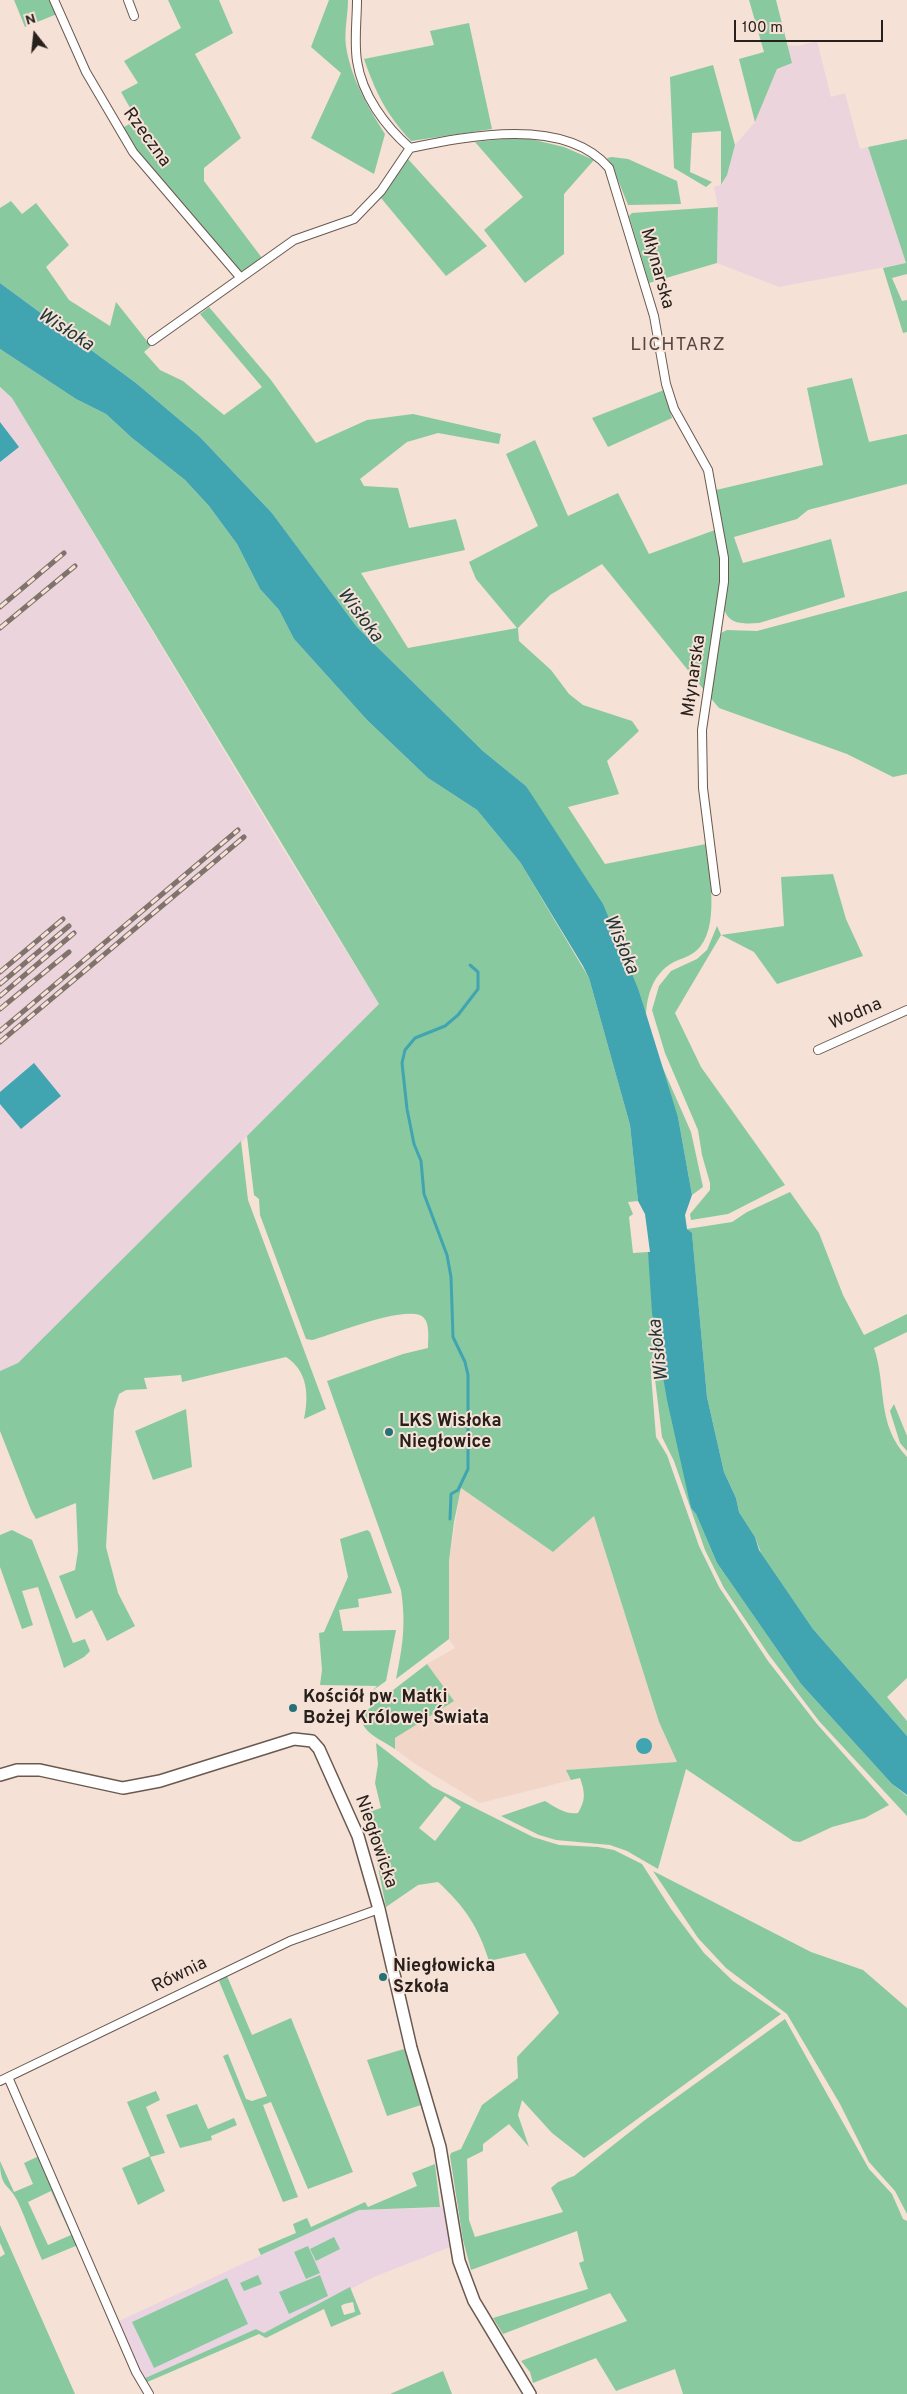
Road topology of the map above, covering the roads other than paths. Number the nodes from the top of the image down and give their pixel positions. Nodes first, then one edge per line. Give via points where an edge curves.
1 (54, 0) edge
2 (128, 0) edge
3 (357, 0) edge
4 (134, 16) dead end
5 (410, 148) junction
6 (240, 277) junction
7 (152, 341) dead end
8 (716, 891) dead end
9 (907, 1010) edge
10 (818, 1050) dead end
11 (0, 1775) edge
12 (378, 1909) junction
13 (8, 2077) junction
14 (0, 2081) edge
15 (149, 2394) edge
16 (530, 2394) edge

1 - 6 street, Rzeczna via 86,72 133,152
2 - 4 street
3 - 5 street via 357,63 362,78 384,122
5 - 6 street via 380,191 354,218 294,240
5 - 8 street, Młynarska via 499,133 527,134 583,148 598,156 609,168 654,316 666,384 674,409 708,470 724,558 724,582 702,730 704,788
6 - 7 street
9 - 10 street, Wodna
11 - 12 street, Niegłowicka via 17,1770 40,1770 123,1788 160,1781 294,1739 312,1741 322,1754 355,1828
12 - 13 street, Równia via 290,1941
12 - 16 street, Niegłowicka via 408,2038 440,2147 463,2274 474,2301
13 - 14 street, Równia
13 - 15 street via 136,2372

